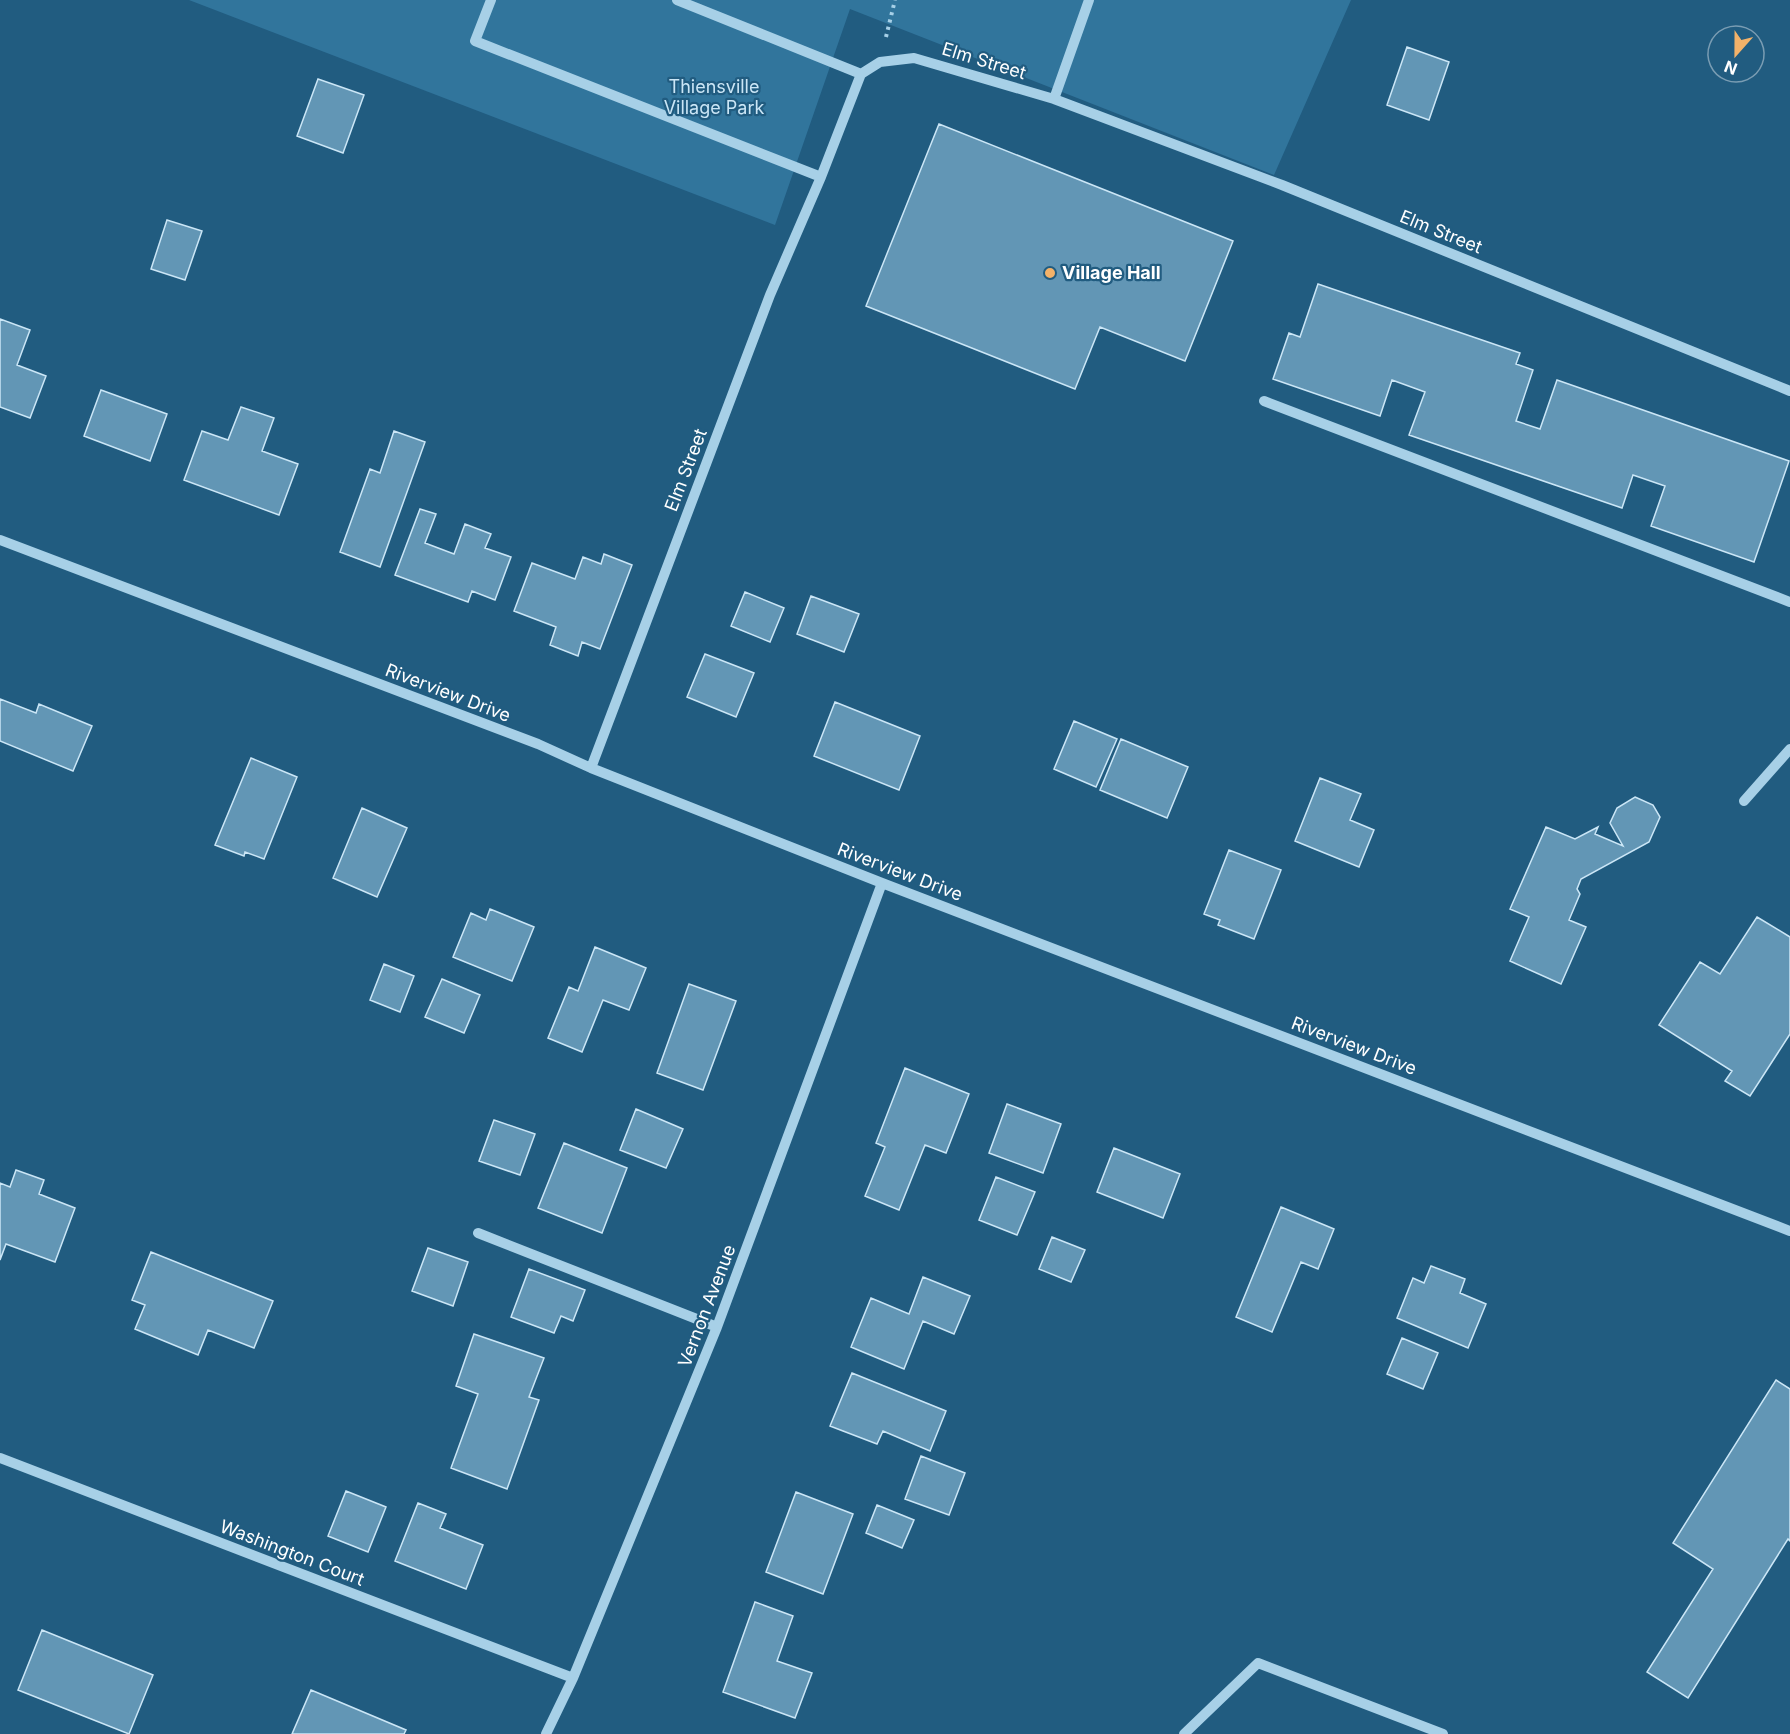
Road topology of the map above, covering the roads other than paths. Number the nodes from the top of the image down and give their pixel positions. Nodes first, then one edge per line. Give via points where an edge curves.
1 (491, 0) edge
2 (677, 0) edge
3 (1089, 0) edge
4 (861, 74) junction
5 (1054, 99) junction
6 (821, 177) junction
7 (1790, 391) edge
8 (1264, 401) dead end
9 (0, 540) edge
10 (1790, 602) edge
11 (1790, 749) edge
12 (591, 768) junction
13 (1744, 801) dead end
14 (882, 883) junction
15 (1790, 1231) edge
16 (478, 1233) dead end
17 (717, 1327) junction
18 (0, 1458) edge
19 (573, 1678) junction
20 (546, 1734) edge
21 (1184, 1734) edge
22 (1443, 1734) edge

1 - 6 street via 475,41
2 - 4 street
3 - 5 street
4 - 5 street, Elm Street via 880,62 914,58
4 - 6 street, Elm Street
5 - 7 street, Elm Street via 1282,185
6 - 12 street, Elm Street via 770,295
8 - 10 street
9 - 12 street, Riverview Drive via 538,744
11 - 13 street
12 - 14 street, Riverview Drive
14 - 15 street, Riverview Drive
14 - 17 street, Vernon Avenue
16 - 17 street
17 - 19 street, Vernon Avenue
18 - 19 street, Washington Court
19 - 20 street, Vernon Avenue
21 - 22 street via 1258,1663

